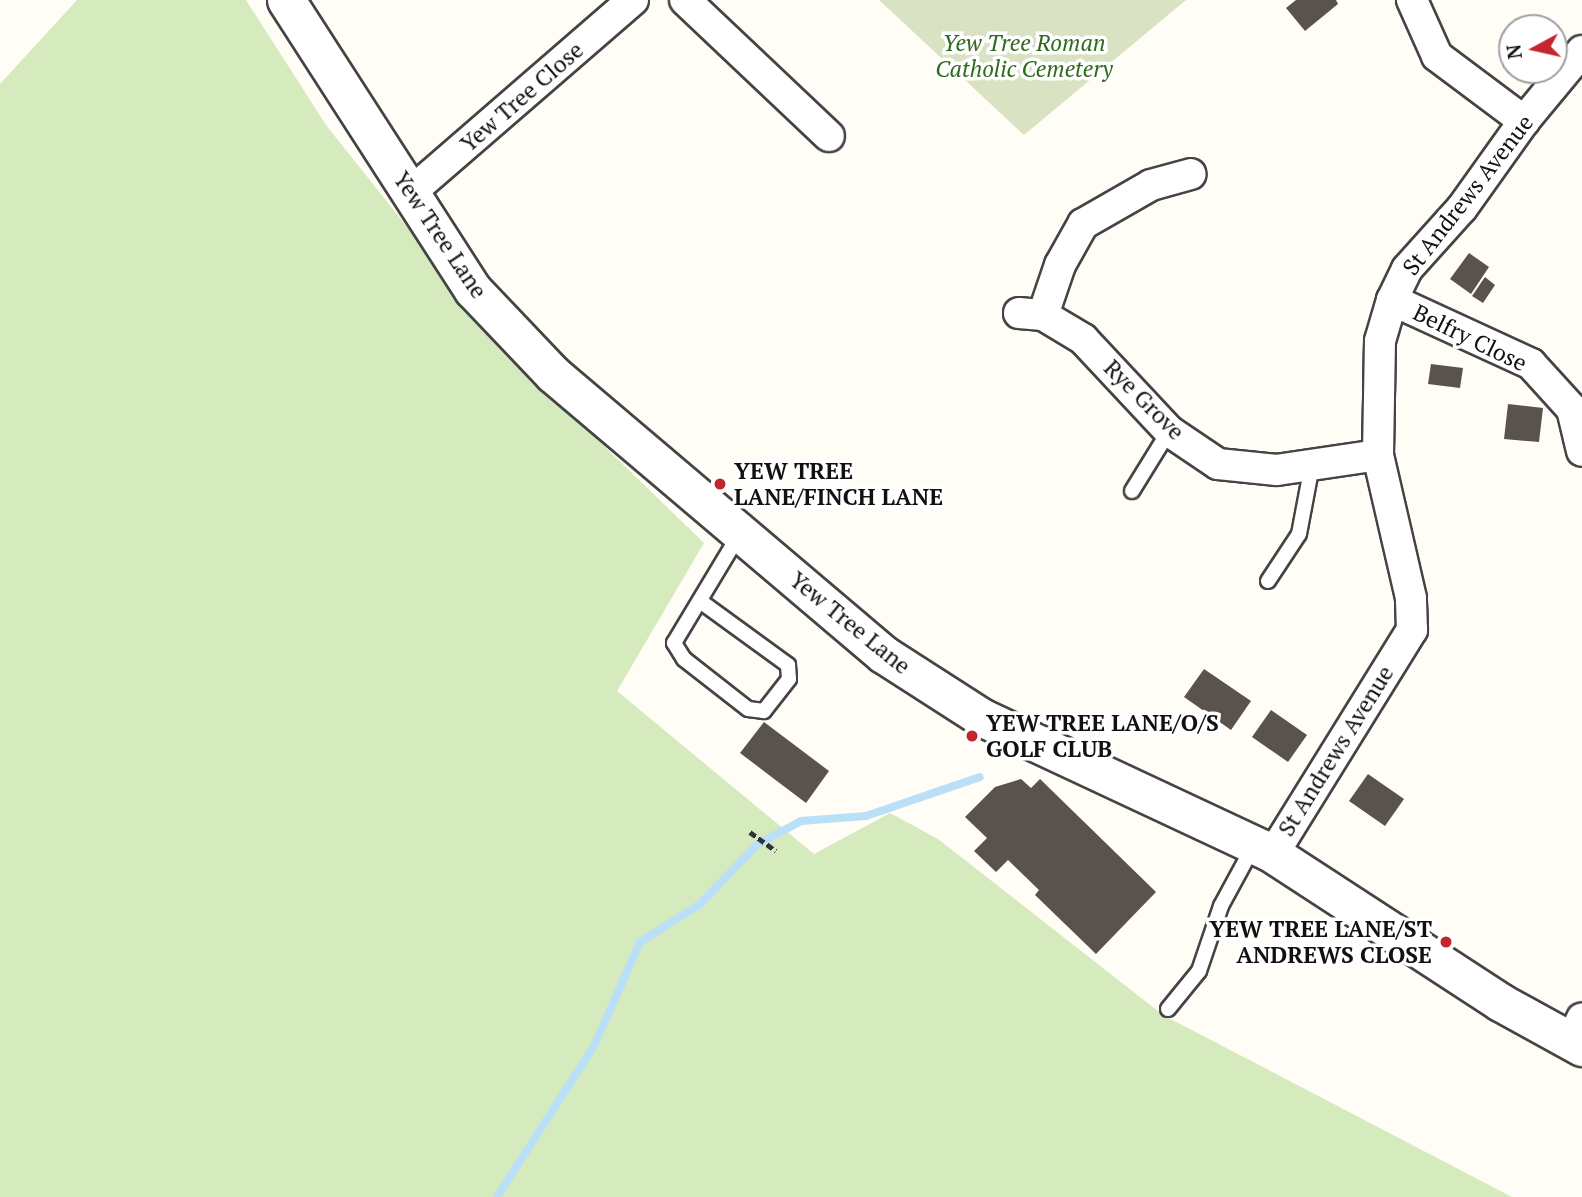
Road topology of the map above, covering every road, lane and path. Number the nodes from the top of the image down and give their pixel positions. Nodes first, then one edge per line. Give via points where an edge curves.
1 (286, 0) edge
2 (633, 0) edge
3 (685, 0) edge
4 (1412, 0) edge
5 (1582, 51) edge
6 (1524, 121) junction
7 (829, 136) dead end
8 (1191, 174) dead end
9 (411, 193) junction
10 (1392, 300) junction
11 (1169, 431) junction
12 (1582, 451) edge
13 (1378, 455) junction
14 (1312, 465) junction
15 (1132, 492) dead end
16 (741, 532) junction
17 (1268, 580) dead end
18 (700, 601) junction
19 (750, 832) dead end
20 (1263, 849) junction
21 (776, 851) dead end
22 (1168, 1009) dead end
23 (1578, 1035) edge

1 - 9 street, Yew Tree Lane
2 - 9 street, Yew Tree Close
3 - 7 street
4 - 6 street via 1437,56
5 - 6 street, St Andrews Avenue
6 - 10 street, St Andrews Avenue via 1462,208 1407,269
8 - 11 street, Rye Grove via 1150,185 1083,224 1031,314 1083,340
9 - 16 street, Yew Tree Lane via 473,290 553,374
10 - 12 street, Belfry Close via 1531,364 1572,409
10 - 13 street, St Andrews Avenue via 1380,341
11 - 14 street, Rye Grove via 1219,464 1277,470
11 - 15 lane
13 - 14 street, Rye Grove
13 - 20 street, St Andrews Avenue via 1410,598 1412,630
14 - 17 lane via 1299,534
16 - 18 lane
16 - 20 street, Yew Tree Lane via 883,654 981,717
18 - 18 lane via 678,633 677,652 748,709 764,711 789,680 788,665
19 - 21 path
20 - 22 lane via 1222,906 1199,971
20 - 23 street, Yew Tree Lane via 1500,1002

